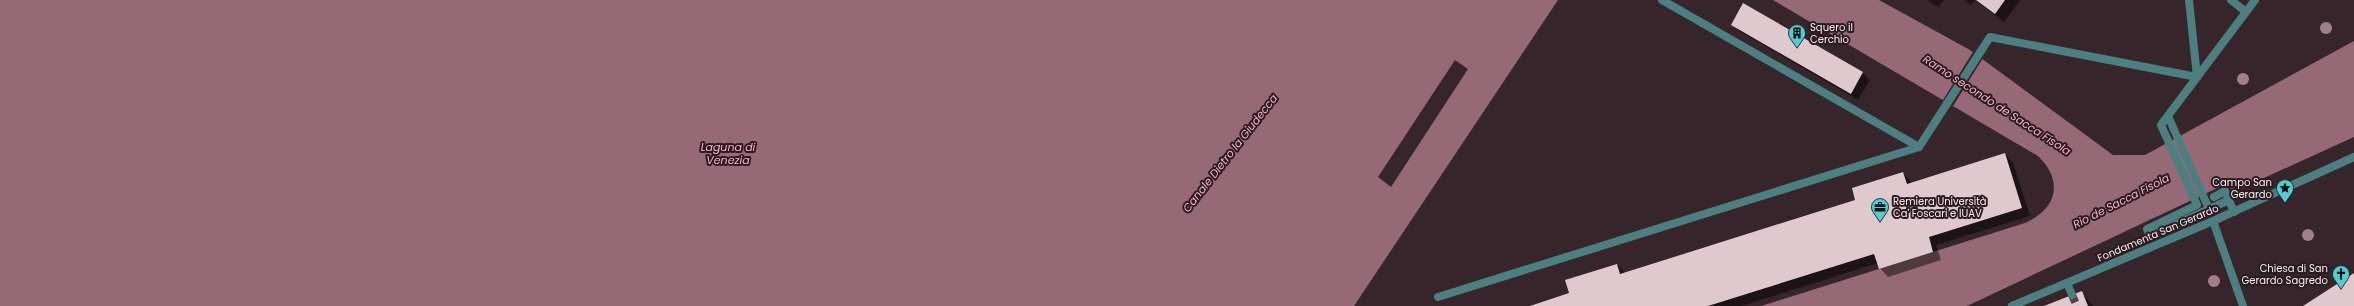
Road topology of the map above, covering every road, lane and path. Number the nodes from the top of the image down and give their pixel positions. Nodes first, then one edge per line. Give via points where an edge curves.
1 (1662, 0) edge
2 (2189, 0) edge
3 (2231, 0) edge
4 (2255, 0) edge
5 (2246, 12) junction
6 (2197, 77) junction
7 (2168, 116) junction
8 (1919, 147) junction
9 (2354, 157) edge
10 (2214, 197) dead end
11 (2229, 200) junction
12 (2197, 205) junction
13 (2205, 211) junction
14 (2234, 212) junction
15 (2213, 221) junction
16 (2182, 222) junction
17 (2186, 232) junction
18 (2068, 283) junction
19 (2072, 295) tunnel mouth
20 (1438, 297) dead end
21 (2012, 306) edge
22 (2243, 306) edge

1 - 8 street
2 - 6 street
3 - 5 street
4 - 5 street
5 - 6 street
6 - 7 street
6 - 8 street via 1990,37
7 - 12 street via 2161,125
7 - 13 street
8 - 20 street
9 - 14 street, Fondamenta San Gerardo
10 - 11 street via 2226,191
11 - 13 street
11 - 14 street
12 - 13 street
12 - 16 street via 2147,229 2150,236
13 - 16 street
14 - 15 street, Fondamenta San Gerardo
15 - 17 street, Fondamenta San Gerardo
15 - 22 street
16 - 17 street
17 - 18 street, Fondamenta San Gerardo
18 - 19 street
18 - 21 street, Fondamenta San Gerardo

